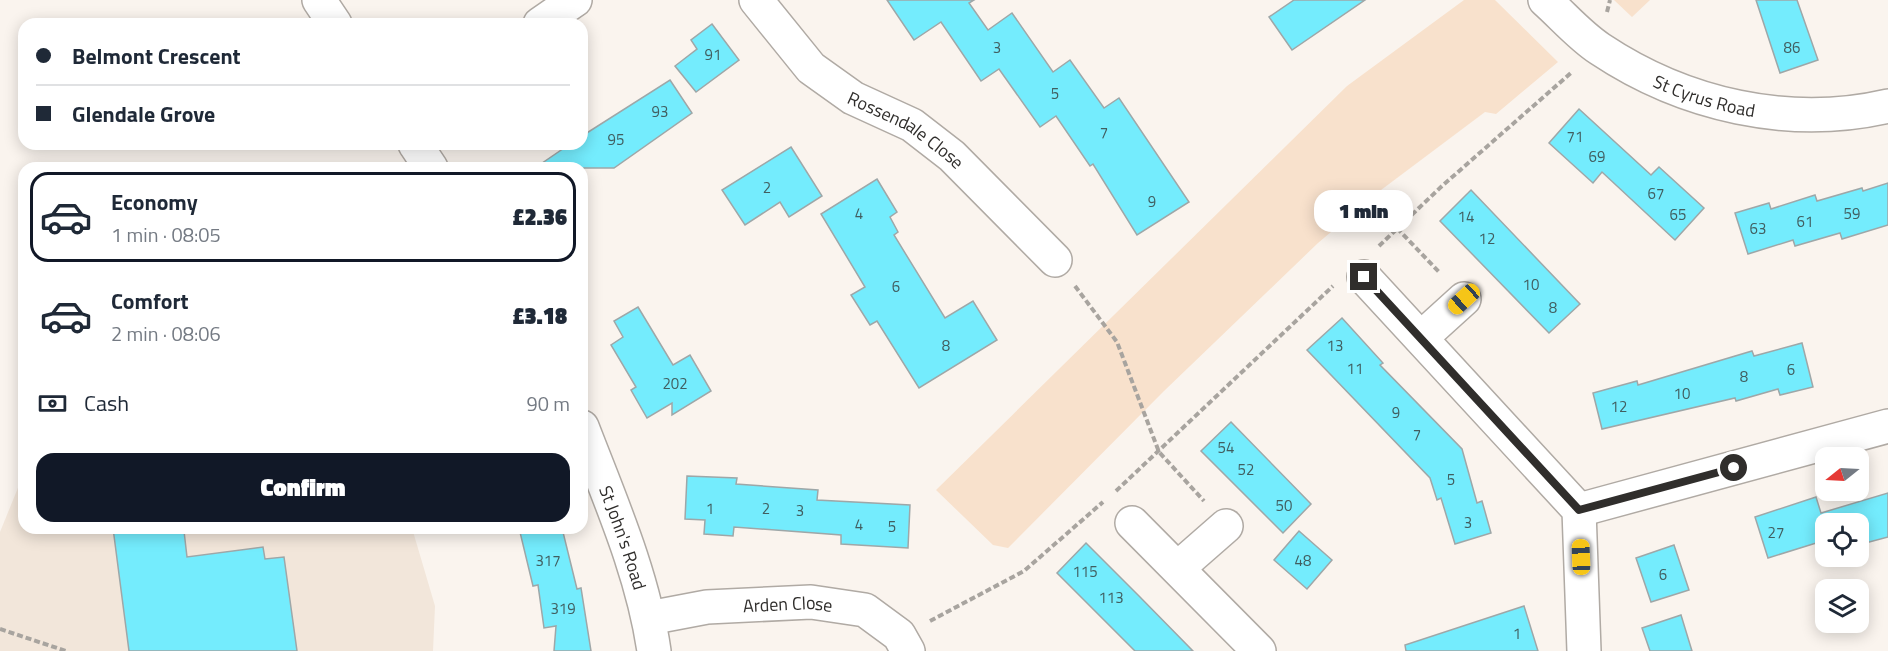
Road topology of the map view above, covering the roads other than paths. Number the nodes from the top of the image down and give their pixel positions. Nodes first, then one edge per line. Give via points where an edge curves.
1 (319, 0) edge
2 (575, 0) edge
3 (756, 0) edge
4 (1545, 0) edge
5 (331, 18) edge
6 (549, 18) edge
7 (1888, 106) edge
8 (1055, 260) road end
9 (1360, 269) road end
10 (1464, 299) road end
11 (1421, 338) junction
12 (1888, 426) edge
13 (588, 442) edge
14 (1579, 510) junction
15 (1132, 523) dead end
16 (1226, 526) road end
17 (1178, 568) junction
18 (649, 618) junction
19 (904, 643) edge
20 (654, 651) edge
21 (1259, 651) edge
22 (1584, 651) edge

1 - 5 street
2 - 6 street
3 - 8 street, Rossendale Close via 811,68 853,98 912,125 952,156
4 - 7 street, St Cyrus Road via 1599,48 1646,75 1705,99 1754,112 1800,117
9 - 11 street
10 - 11 street
11 - 14 street
12 - 14 street
13 - 18 street, St John's Road via 617,516
14 - 22 street
15 - 17 street
16 - 17 street
17 - 21 street
18 - 19 street, Arden Close via 707,607 811,602 865,610
18 - 20 street, St John's Road

